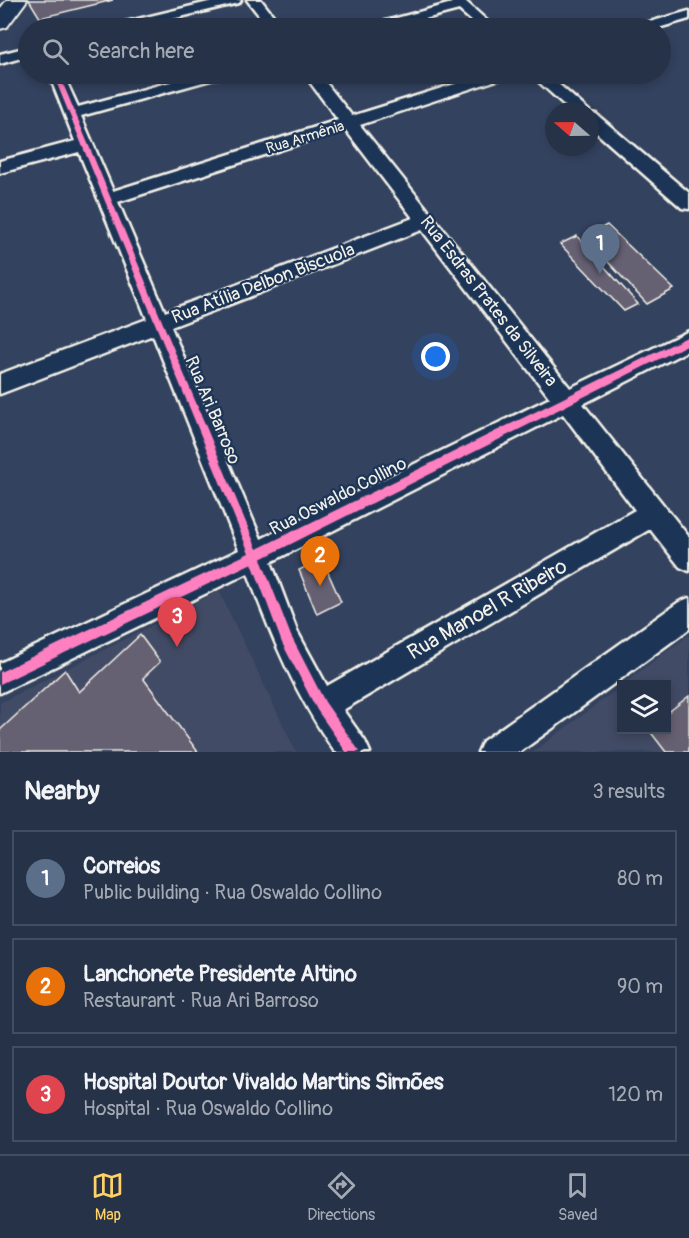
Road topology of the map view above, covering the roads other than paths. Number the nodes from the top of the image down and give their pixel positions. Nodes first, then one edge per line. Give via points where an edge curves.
1 (234, 0) edge
2 (254, 0) edge
3 (682, 0) edge
4 (458, 2) edge
5 (689, 5) edge
6 (689, 15) edge
7 (159, 18) edge
8 (268, 18) edge
9 (408, 18) edge
10 (476, 18) edge
11 (671, 20) edge
12 (18, 54) edge
13 (0, 59) edge
14 (60, 84) edge
15 (179, 84) edge
16 (319, 84) edge
17 (470, 84) edge
18 (550, 84) edge
19 (571, 102) edge
20 (73, 113) junction
21 (350, 123) junction
22 (599, 126) edge
23 (84, 145) junction
24 (0, 167) edge
25 (108, 199) junction
26 (689, 203) edge
27 (426, 221) junction
28 (159, 324) junction
29 (689, 340) edge
30 (0, 384) edge
31 (566, 400) junction
32 (654, 513) junction
33 (255, 556) junction
34 (689, 558) edge
35 (689, 612) edge
36 (0, 678) edge
37 (321, 706) junction
38 (354, 752) edge
39 (494, 752) edge

1 - 7 street
2 - 8 street
3 - 5 street
4 - 9 street
4 - 10 street
6 - 11 street
12 - 13 street
14 - 20 street, Rua Ari Barroso
15 - 20 street
16 - 21 street, Rua Esdras Prates da Silveira
17 - 21 street, Rua Armênia
18 - 19 street
20 - 23 street, Rua Ari Barroso
21 - 25 street, Rua Armênia
21 - 27 street, Rua Esdras Prates da Silveira
22 - 26 street
23 - 24 street
23 - 25 street, Rua Ari Barroso
25 - 28 street, Rua Ari Barroso
27 - 28 street, Rua Atília Delbon Biscuola
27 - 31 street, Rua Esdras Prates da Silveira
28 - 30 street, Rua Atília Delbon Biscuola
28 - 33 street, Rua Ari Barroso
29 - 31 street, Rua Oswaldo Collino
31 - 32 street, Rua Esdras Prates da Silveira
31 - 33 street, Rua Oswaldo Collino
32 - 34 street, Rua Esdras Prates da Silveira
32 - 37 street, Rua Manoel R Ribeiro
33 - 36 street, Rua Oswaldo Collino
33 - 37 street, Rua Ari Barroso via 286,639
35 - 39 street
37 - 38 street, Rua Ari Barroso

